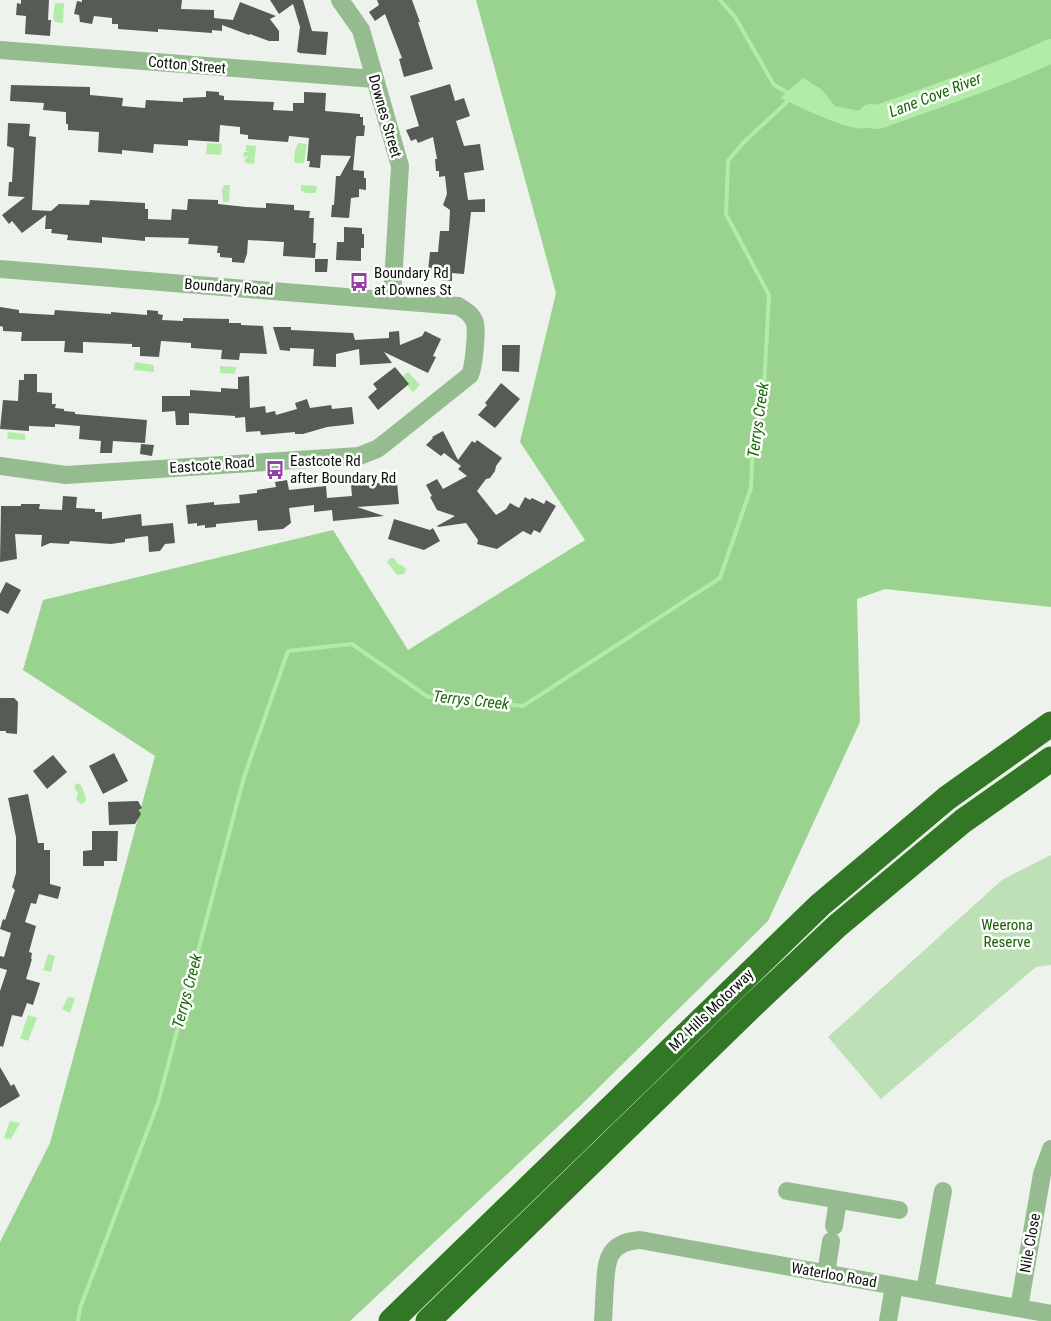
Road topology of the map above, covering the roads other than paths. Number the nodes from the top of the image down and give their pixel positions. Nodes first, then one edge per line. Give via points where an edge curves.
1 (340, 0) edge
2 (0, 50) edge
3 (375, 79) junction
4 (0, 269) edge
5 (392, 300) junction
6 (458, 306) joint
7 (0, 466) edge
8 (1051, 724) edge
9 (1051, 759) edge
10 (1051, 1149) edge
11 (787, 1191) dead end
12 (943, 1191) dead end
13 (838, 1200) junction
14 (899, 1210) dead end
15 (826, 1274) junction
16 (894, 1286) junction
17 (925, 1291) junction
18 (1019, 1308) junction
19 (1051, 1314) edge
20 (391, 1321) edge
21 (428, 1321) edge
22 (603, 1321) edge
23 (888, 1321) edge

1 - 3 street, Downes Street via 361,30
2 - 3 street, Cotton Street
3 - 5 street, Downes Street via 400,166
4 - 5 street, Boundary Road
5 - 6 street, Boundary Road
6 - 7 street, Eastcote Road via 469,313 475,324 470,375 385,443 359,456 66,475
8 - 20 highway, M2 Hills Motorway via 947,798 820,905
9 - 21 highway, M2 Hills Motorway via 963,821 837,926
10 - 18 street, Nile Close via 1042,1174
11 - 13 street
12 - 17 street
13 - 14 street
13 - 15 street
15 - 16 street, Waterloo Road
15 - 22 street, Waterloo Road via 640,1240 628,1241 610,1254 606,1265
16 - 17 street, Waterloo Road
16 - 23 street
17 - 18 street, Waterloo Road
18 - 19 street, Waterloo Road

